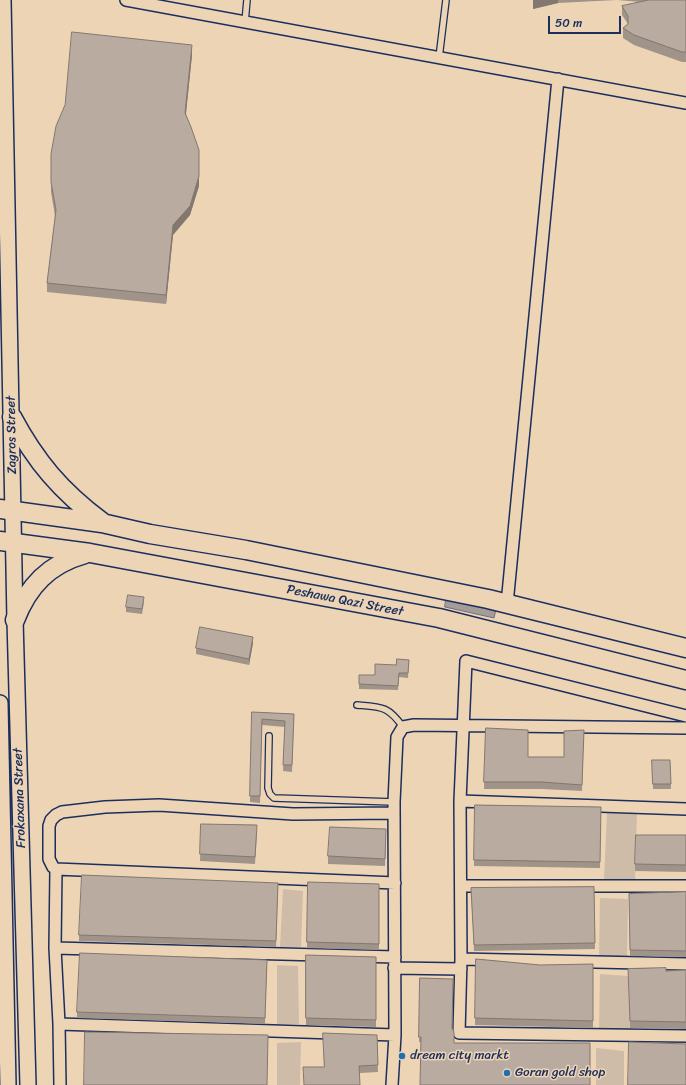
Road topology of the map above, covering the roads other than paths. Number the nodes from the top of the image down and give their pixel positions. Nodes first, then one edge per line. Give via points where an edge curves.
1 (3, 0) edge
2 (126, 0) edge
3 (247, 0) edge
4 (446, 0) edge
5 (245, 22) junction
6 (439, 58) junction
7 (558, 80) junction
8 (686, 103) edge
9 (12, 417) junction
10 (6, 510) edge
11 (102, 523) junction
12 (7, 542) edge
13 (90, 553) junction
14 (507, 604) junction
15 (15, 620) junction
16 (686, 648) edge
17 (686, 680) edge
18 (0, 703) edge
19 (357, 705) dead end
20 (686, 716) edge
21 (463, 725) junction
22 (403, 727) junction
23 (686, 728) edge
24 (269, 736) dead end
25 (460, 801) junction
26 (394, 802) junction
27 (686, 809) edge
28 (394, 813) junction
29 (56, 869) junction
30 (395, 883) junction
31 (461, 886) junction
32 (686, 886) edge
33 (55, 948) junction
34 (394, 962) junction
35 (461, 964) junction
36 (686, 964) edge
37 (59, 1024) junction
38 (395, 1035) junction
39 (686, 1036) edge
40 (8, 1085) edge
41 (28, 1085) edge
42 (60, 1085) edge
43 (392, 1085) edge

1 - 9 main road, Zagros Street
2 - 5 street
3 - 5 lane
4 - 6 lane
5 - 6 street
6 - 7 street
7 - 8 street
7 - 14 street
9 - 10 main road, Zagros Street
9 - 11 highway via 27,444 50,475
10 - 11 highway
10 - 12 main road, Frokaxana Street
11 - 14 highway
12 - 13 highway, Peshawa Qazi Street
12 - 15 main road, Frokaxana Street
13 - 15 highway via 59,564 46,574 26,596
13 - 17 highway, Peshawa Qazi Street via 439,618
14 - 16 highway
15 - 41 main road, Frokaxana Street
18 - 40 main road, Frokaxana Street
19 - 22 lane via 388,710 396,716
20 - 21 street via 466,661
21 - 22 street
21 - 23 street
21 - 25 street
22 - 26 street via 397,738
24 - 26 lane via 268,788 274,798
25 - 27 street
25 - 31 street
26 - 28 street
28 - 29 street via 293,814 159,805 62,812 49,826 49,858
28 - 30 street
29 - 30 street
29 - 33 street
30 - 34 street
31 - 32 street
31 - 35 street
33 - 34 street
33 - 37 street
34 - 35 street
34 - 38 street
35 - 36 street
35 - 39 street via 459,1033
37 - 38 street
37 - 42 street
38 - 43 street

